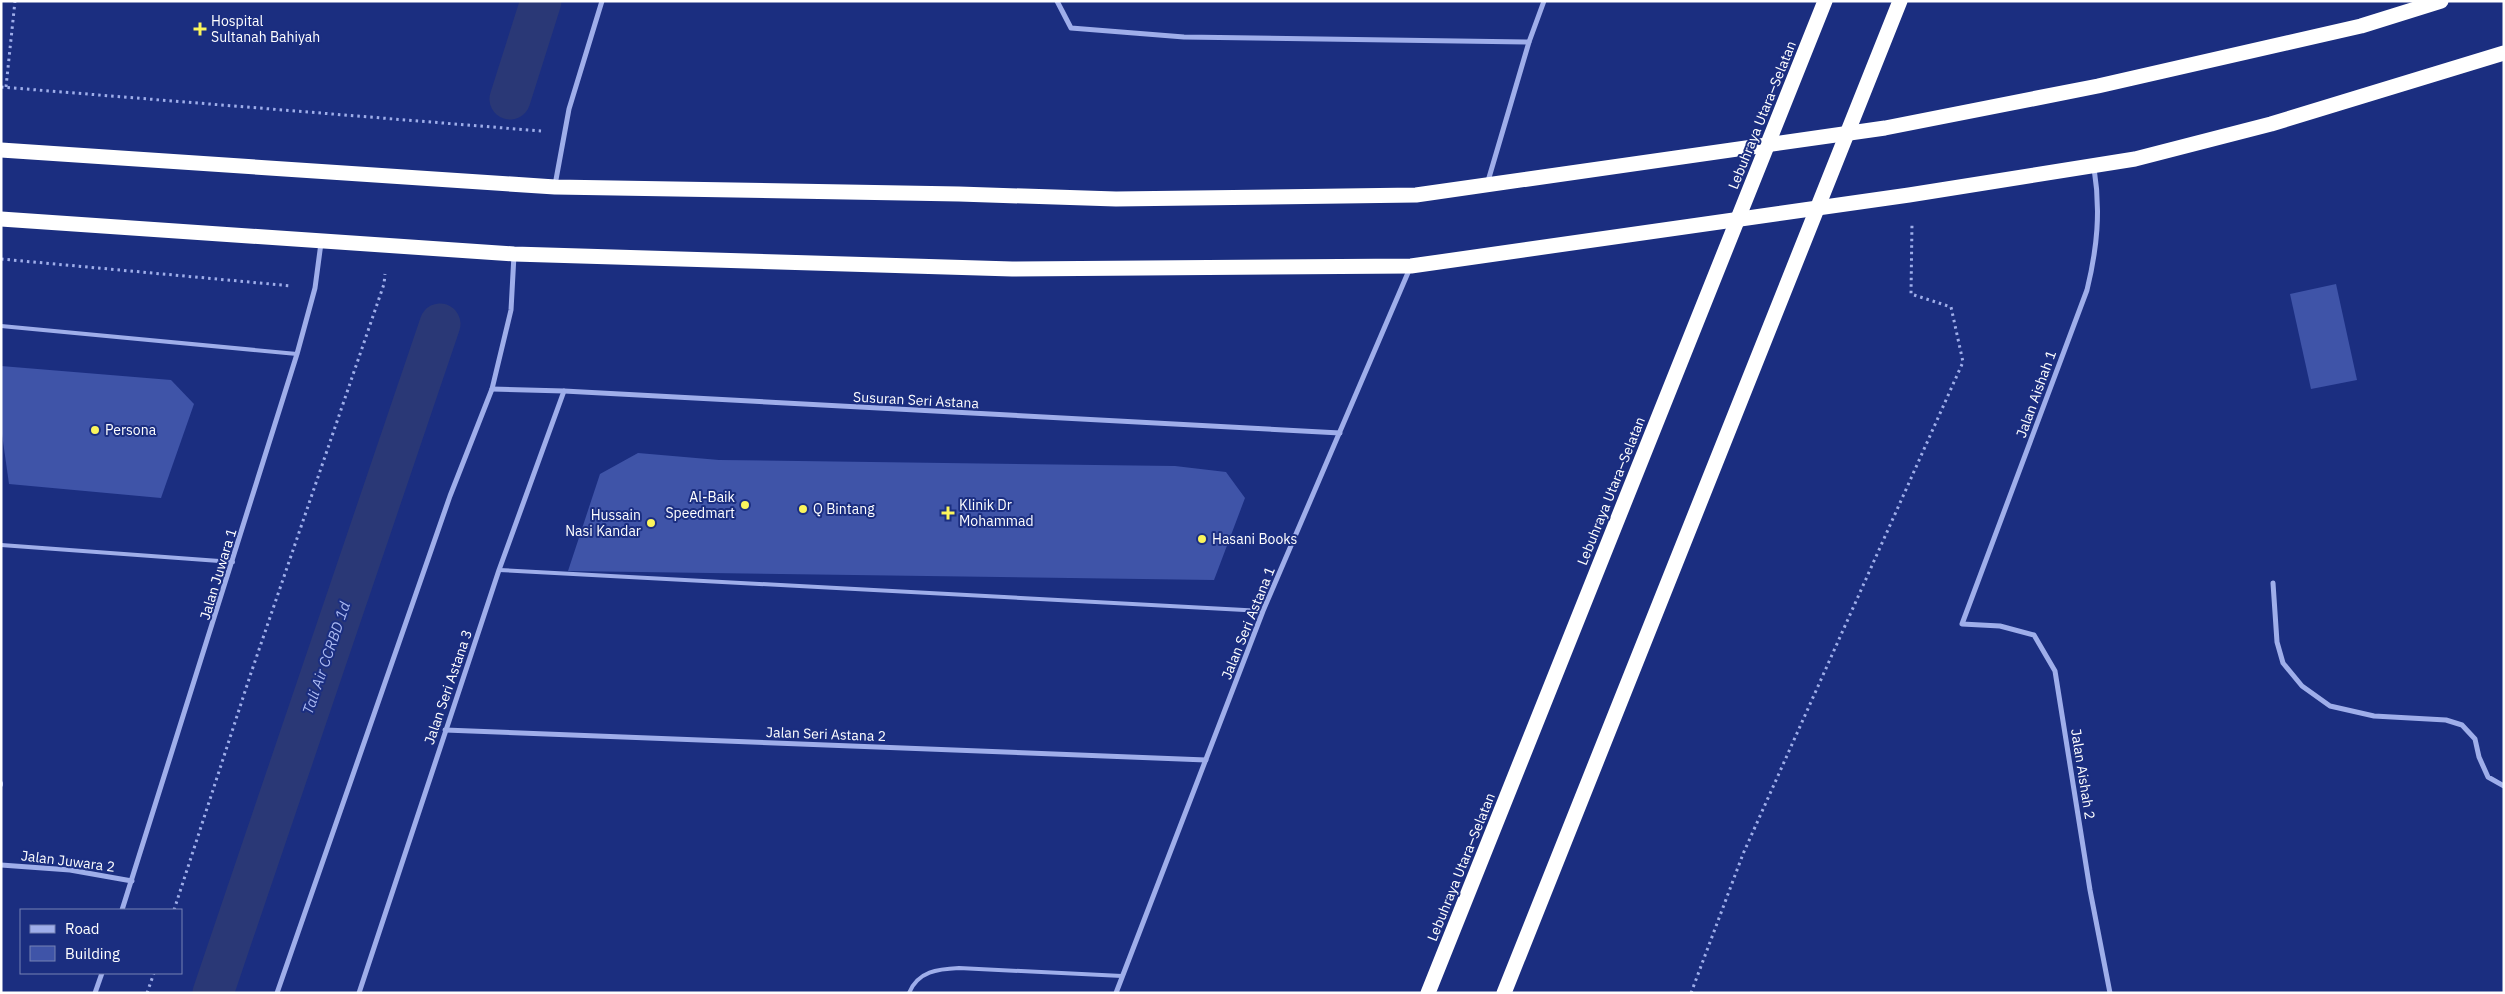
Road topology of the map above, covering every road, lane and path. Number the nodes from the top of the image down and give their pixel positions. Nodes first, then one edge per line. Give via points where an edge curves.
1 (15, 1) edge
2 (602, 1) edge
3 (1057, 1) edge
4 (1544, 1) edge
5 (1825, 1) edge
6 (1900, 1) edge
7 (2441, 1) edge
8 (1529, 42) junction
9 (2504, 53) edge
10 (1, 87) edge
11 (6, 87) junction
12 (536, 130) dead end
13 (1, 150) edge
14 (2094, 166) junction
15 (555, 187) junction
16 (1486, 187) junction
17 (1909, 195) junction
18 (1, 219) edge
19 (321, 241) junction
20 (388, 246) junction
21 (514, 254) junction
22 (1, 260) edge
23 (1411, 266) junction
24 (315, 288) junction
25 (1, 326) edge
26 (297, 354) junction
27 (492, 389) junction
28 (564, 391) junction
29 (1340, 433) junction
30 (1, 545) edge
31 (233, 562) junction
32 (498, 570) junction
33 (2273, 583) dead end
34 (1263, 611) junction
35 (1962, 624) joint
36 (445, 730) junction
37 (1206, 760) junction
38 (2504, 786) edge
39 (1, 865) edge
40 (132, 881) junction
41 (122, 909) edge
42 (174, 909) edge
43 (102, 974) edge
44 (154, 974) edge
45 (1122, 976) junction
46 (95, 993) edge
47 (147, 993) edge
48 (277, 993) edge
49 (360, 993) edge
50 (909, 993) edge
51 (1116, 993) edge
52 (1428, 993) edge
53 (1504, 993) edge
54 (1691, 993) edge
55 (2110, 993) edge

1 - 11 path
2 - 15 street via 569,109
3 - 8 street via 1071,28 1184,37
4 - 8 street
5 - 52 highway, Lebuhraya Utara–Selatan, bridge
6 - 53 highway, bridge
7 - 16 highway via 2352,28 2098,86 1894,126
8 - 16 street
9 - 14 highway via 2271,124 2135,159
10 - 11 path
11 - 12 path
13 - 15 highway
14 - 17 highway
14 - 35 street, Jalan Aishah 1 via 2098,227 2087,290
15 - 16 highway via 1116,199 1416,195
17 - 23 highway
17 - 54 path via 1912,212 1911,294 1951,307 1963,362 1743,854
18 - 19 highway
19 - 20 highway
19 - 24 street, Jalan Juwara 1
20 - 21 highway
20 - 42 path via 384,284
21 - 23 highway via 1012,269
21 - 27 street via 511,310
22 - 24 path
23 - 29 street, Jalan Seri Astana 1
24 - 26 street, Jalan Juwara 1
25 - 26 lane
26 - 31 street, Jalan Juwara 1
27 - 28 street, Susuran Seri Astana
27 - 48 street via 450,496
28 - 29 street, Susuran Seri Astana
28 - 32 street, Jalan Seri Astana 3
29 - 34 street, Jalan Seri Astana 1
30 - 31 lane
31 - 40 street, Jalan Juwara 1
32 - 34 lane
32 - 36 street, Jalan Seri Astana 3
33 - 38 street via 2277,642 2283,663 2302,686 2330,706 2374,716 2446,720 2462,725 2475,739 2488,777
34 - 37 street, Jalan Seri Astana 1
35 - 55 street, Jalan Aishah 2 via 2000,626 2034,635 2055,671
36 - 37 street, Jalan Seri Astana 2
36 - 49 street, Jalan Seri Astana 3
37 - 45 street, Jalan Seri Astana 1
39 - 40 street, Jalan Juwara 2 via 70,870
40 - 41 street, Jalan Juwara 1
43 - 46 street
44 - 47 path
45 - 50 lane via 939,969 920,976
45 - 51 street, Jalan Seri Astana 1

